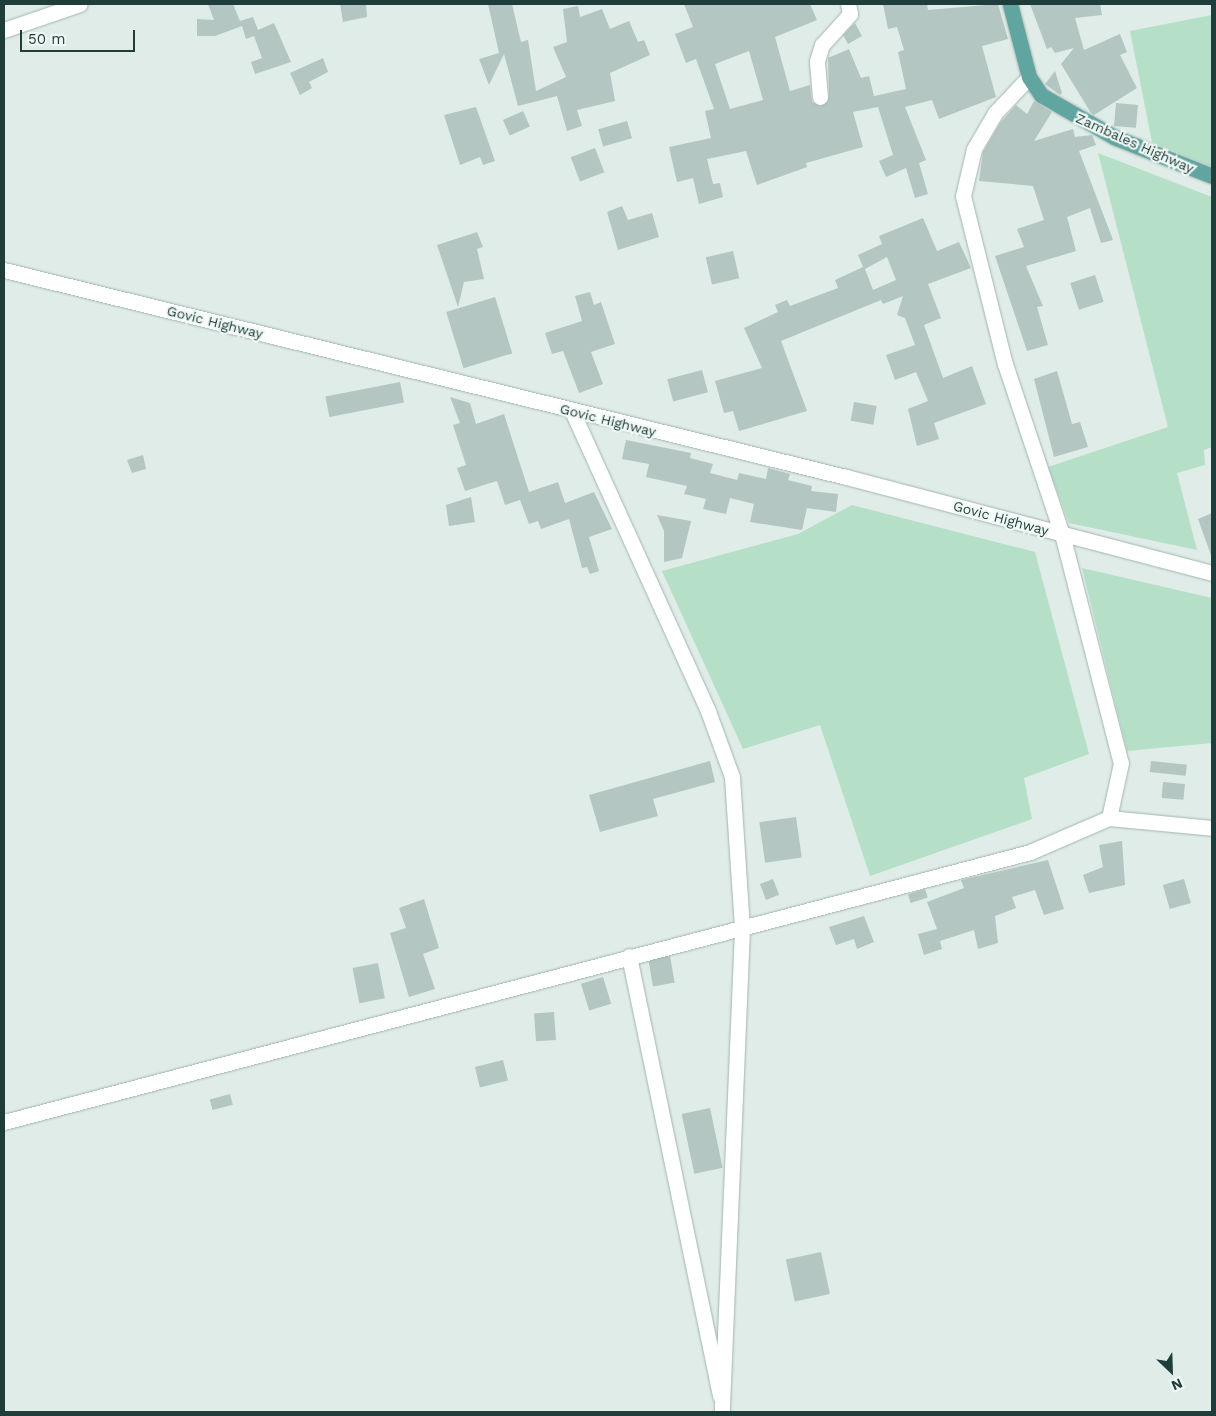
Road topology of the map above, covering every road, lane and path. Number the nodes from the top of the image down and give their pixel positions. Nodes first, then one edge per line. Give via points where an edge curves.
1 (80, 4) edge
2 (848, 4) edge
3 (1010, 4) edge
4 (4, 30) edge
5 (1029, 77) junction
6 (820, 97) dead end
7 (1212, 176) edge
8 (4, 270) edge
9 (572, 411) junction
10 (1062, 534) junction
11 (1212, 573) edge
12 (1109, 818) junction
13 (1212, 828) edge
14 (742, 929) junction
15 (629, 956) junction
16 (4, 1122) edge
17 (722, 1410) edge

1 - 4 street
2 - 6 street via 850,14 822,45 817,61
3 - 5 main road, Zambales Highway
5 - 7 main road, Zambales Highway via 1041,95 1068,113
5 - 10 street via 995,113 974,149 963,196 1005,364
8 - 9 street, Govic Highway
9 - 10 street, Govic Highway
9 - 14 street via 708,711 732,777
10 - 11 street, Govic Highway
10 - 12 street via 1121,763
12 - 13 street
12 - 14 street via 1030,852
14 - 15 street
14 - 17 street
15 - 16 street
15 - 17 street

